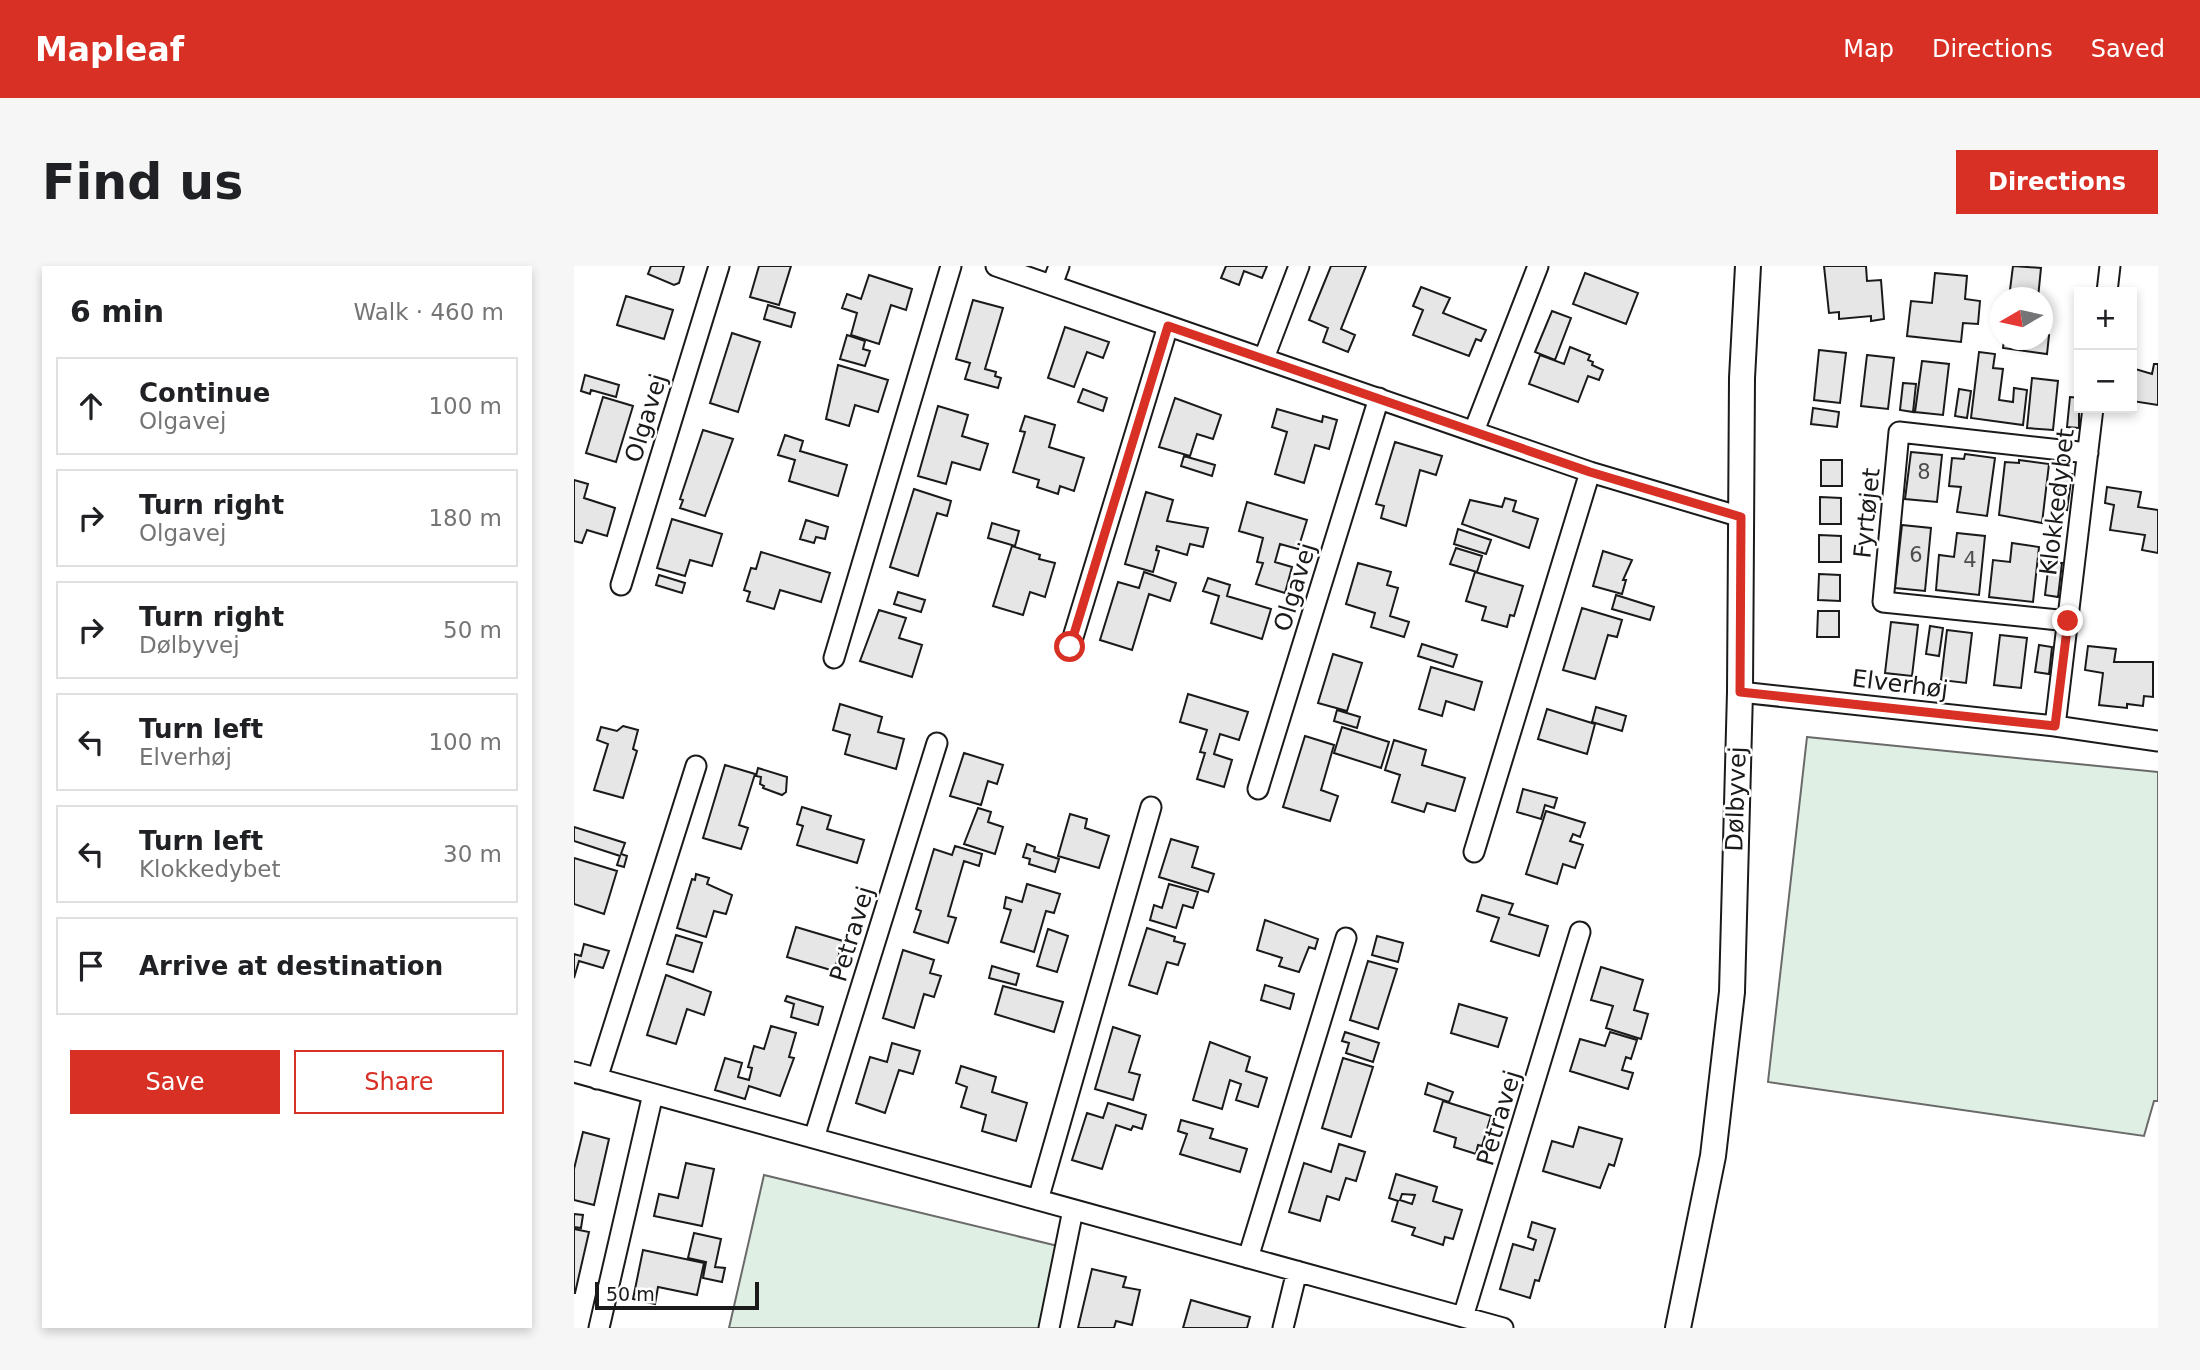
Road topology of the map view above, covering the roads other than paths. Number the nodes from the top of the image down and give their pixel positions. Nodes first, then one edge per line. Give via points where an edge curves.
1 (719, 266) edge
2 (951, 266) edge
3 (996, 266) edge
4 (1059, 266) edge
5 (1299, 266) edge
6 (1538, 266) edge
7 (1748, 266) edge
8 (2110, 266) edge
9 (1052, 285) junction
10 (2107, 287) edge
11 (1168, 326) junction
12 (1264, 358) junction
13 (1379, 398) junction
14 (2092, 413) edge
15 (1474, 431) junction
16 (2088, 453) junction
17 (1590, 472) junction
18 (1741, 517) junction
19 (621, 585) dead end
20 (2068, 621) junction
21 (1070, 647) dead end
22 (834, 658) dead end
23 (1740, 692) junction
24 (2055, 726) junction
25 (2158, 741) edge
26 (937, 743) dead end
27 (696, 766) dead end
28 (1258, 789) dead end
29 (1151, 807) dead end
30 (1474, 852) dead end
31 (1580, 932) dead end
32 (1346, 938) dead end
33 (574, 1072) edge
34 (597, 1079) junction
35 (653, 1094) junction
36 (814, 1138) junction
37 (1038, 1200) junction
38 (1073, 1210) junction
39 (1248, 1258) junction
40 (1297, 1271) junction
41 (1464, 1317) junction
42 (599, 1328) edge
43 (1049, 1328) edge
44 (1283, 1328) edge
45 (1502, 1328) edge
46 (1678, 1328) edge

1 - 19 street, Olgavej
2 - 22 street
3 - 9 street
4 - 9 street
5 - 12 street
6 - 15 street
7 - 18 street, Dølbyvej
8 - 10 street
9 - 11 street
11 - 12 street
11 - 21 street
12 - 13 street
13 - 15 street
13 - 28 street, Olgavej
14 - 16 street, Klokkedybet
15 - 17 street
16 - 20 street, Klokkedybet
16 - 20 street, Fyrtøjet via 1899,432 1883,602
17 - 18 street
17 - 30 street
18 - 23 street, Dølbyvej
20 - 24 street, Klokkedybet
23 - 24 street, Elverhøj
23 - 46 street, Dølbyvej via 1732,992 1713,1156
24 - 25 street, Elverhøj
26 - 36 street, Petravej
27 - 34 street
29 - 37 street
31 - 41 street, Petravej
32 - 39 street
33 - 34 street
34 - 35 street
35 - 36 street
35 - 42 street
36 - 37 street
37 - 38 street
38 - 39 street
38 - 43 street
39 - 40 street
40 - 41 street
40 - 44 street
41 - 45 street

